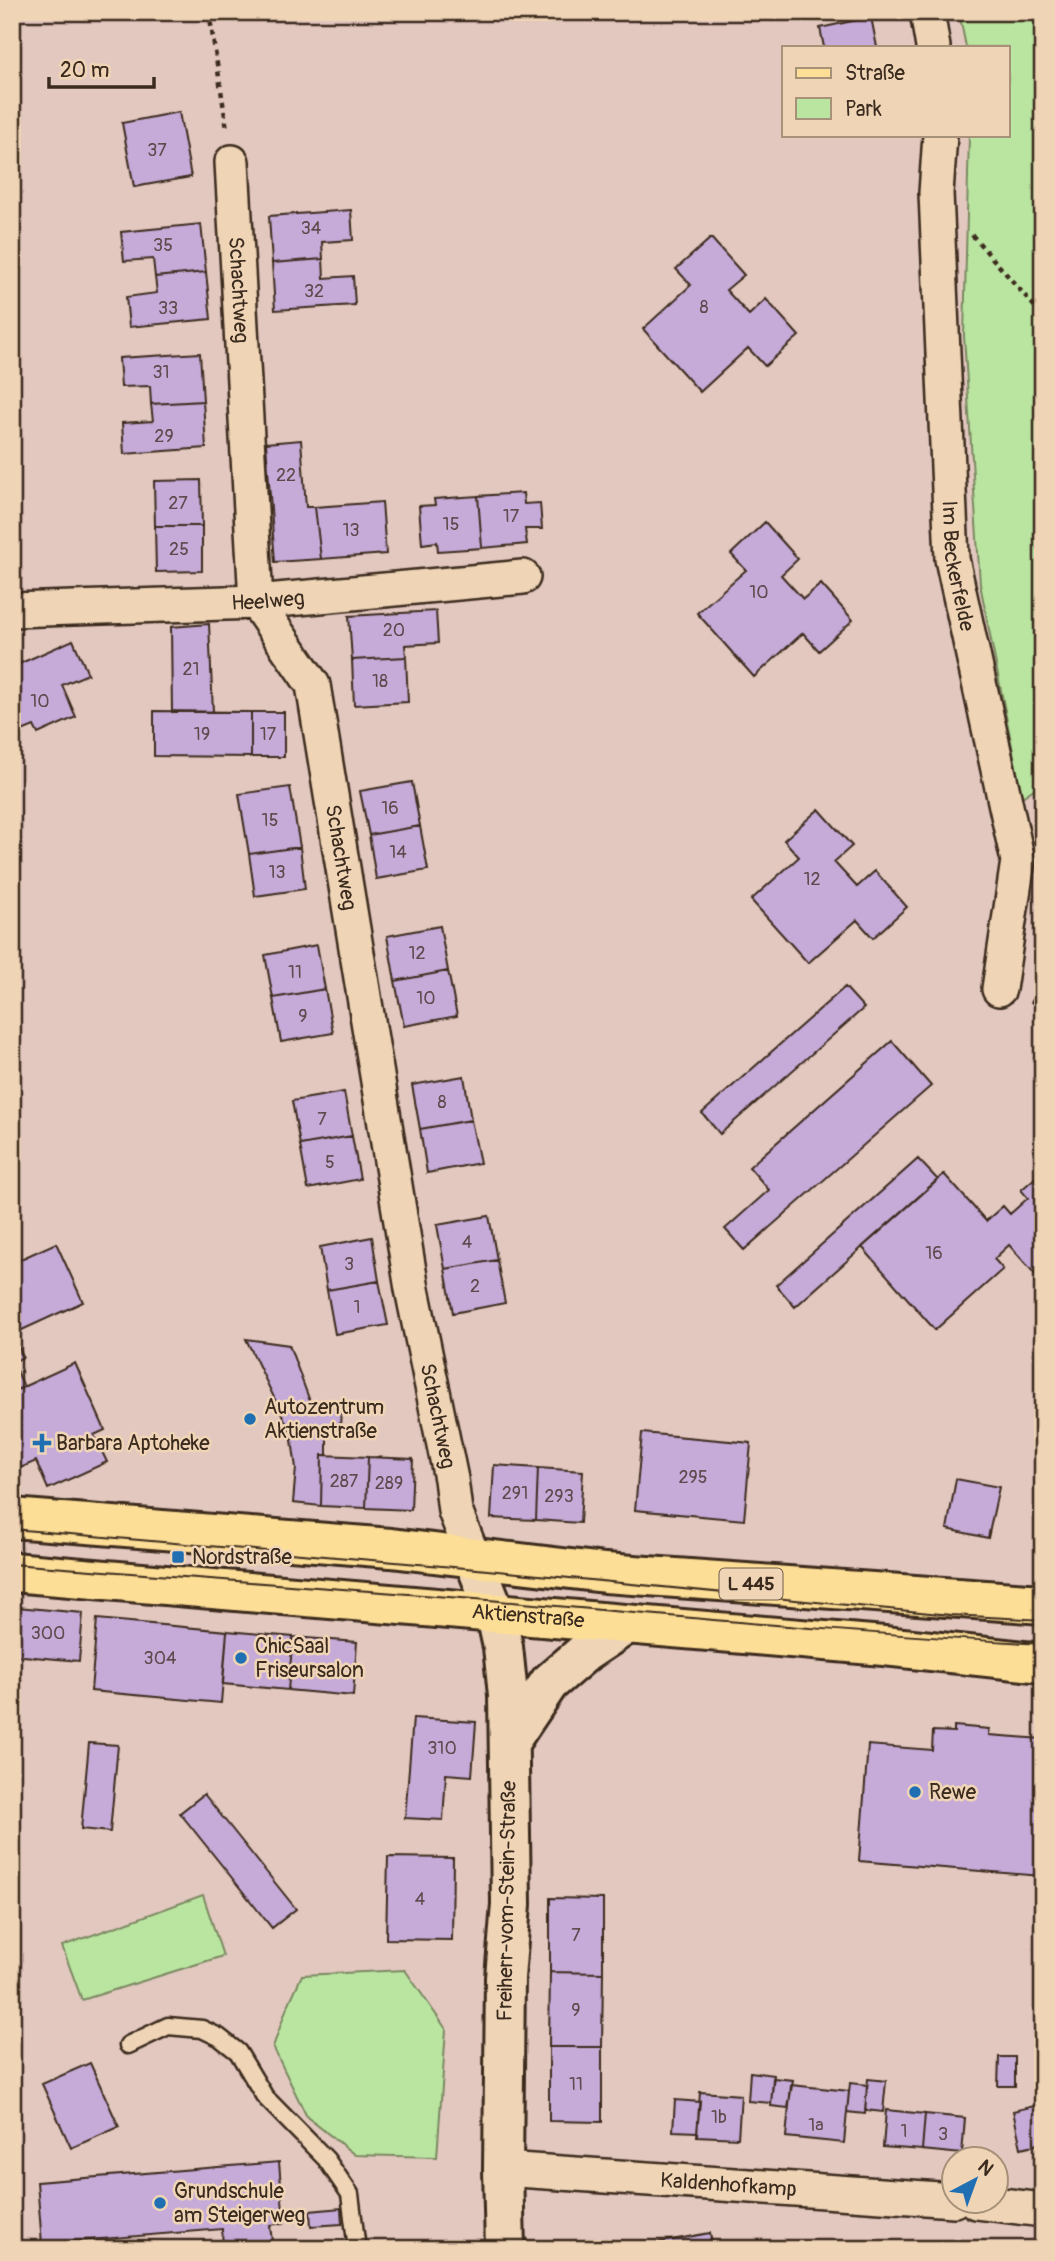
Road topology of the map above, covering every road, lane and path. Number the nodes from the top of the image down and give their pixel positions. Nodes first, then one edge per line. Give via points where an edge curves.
1 (209, 12) edge
2 (927, 12) edge
3 (933, 46) edge
4 (940, 136) edge
5 (232, 162) joint
6 (971, 234) dead end
7 (1043, 316) edge
8 (523, 577) dead end
9 (256, 602) junction
10 (12, 610) edge
11 (999, 989) dead end
12 (12, 1518) edge
13 (474, 1559) junction
14 (12, 1572) edge
15 (1043, 1604) edge
16 (496, 1615) junction
17 (626, 1625) junction
18 (1043, 1663) edge
19 (510, 1741) junction
20 (128, 2045) dead end
21 (503, 2169) junction
22 (940, 2199) edge
23 (1010, 2206) edge
24 (1043, 2210) edge
25 (357, 2249) edge
26 (505, 2249) edge

1 - 5 path
2 - 3 street
4 - 11 street, Im Beckerfelde via 936,193 952,559 1018,861
5 - 9 street, Schachtweg
6 - 7 path
8 - 9 street, Heelweg
9 - 10 street, Heelweg
9 - 13 street, Schachtweg via 313,685 412,1289 455,1511
12 - 13 main road, L 445 via 391,1548
13 - 15 main road, L 445 via 605,1573
13 - 16 street, Freiherr-vom-Stein-Straße
14 - 16 main road, Aktienstraße
16 - 17 main road, Aktienstraße
16 - 19 street, Freiherr-vom-Stein-Straße
17 - 18 main road, Aktienstraße
17 - 19 street via 549,1683
19 - 21 street, Freiherr-vom-Stein-Straße via 511,1904 505,1978
20 - 25 lane via 168,2026 202,2029 238,2052 265,2097 326,2159 350,2194
21 - 22 street, Kaldenhofkamp
21 - 26 street, Freiherr-vom-Stein-Straße
23 - 24 street

